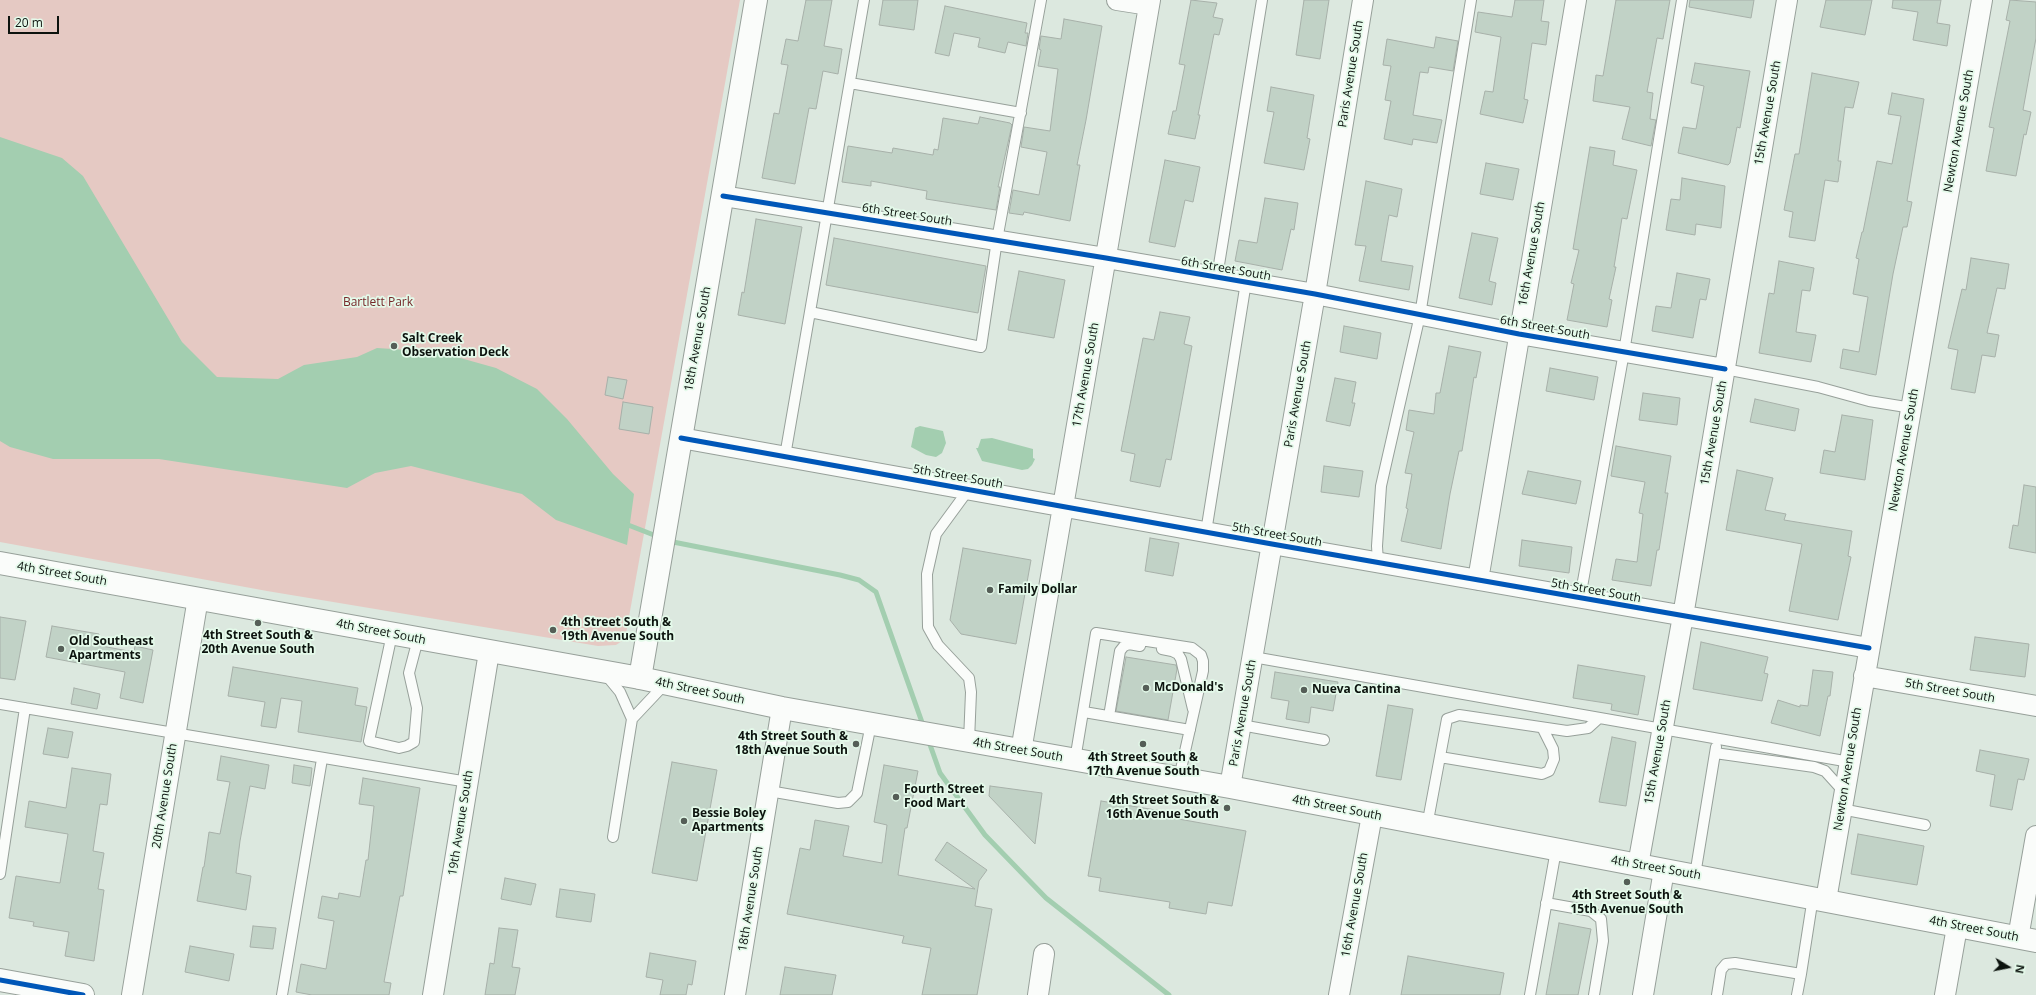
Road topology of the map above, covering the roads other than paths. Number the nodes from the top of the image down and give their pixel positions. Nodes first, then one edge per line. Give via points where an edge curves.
1 (756, 0) edge
2 (864, 0) edge
3 (1040, 0) edge
4 (1117, 0) edge
5 (1262, 0) edge
6 (1363, 0) edge
7 (1471, 0) edge
8 (1576, 0) edge
9 (1682, 0) edge
10 (1787, 0) edge
11 (1982, 0) edge
12 (1149, 3) edge
13 (850, 83) junction
14 (1021, 113) junction
15 (723, 196) junction
16 (828, 213) junction
17 (997, 240) junction
18 (1106, 258) junction
19 (1217, 277) junction
20 (1246, 282) junction
21 (1315, 294) junction
22 (810, 312) junction
23 (1420, 315) junction
24 (1519, 334) junction
25 (1624, 352) junction
26 (1725, 369) junction
27 (1912, 408) junction
28 (681, 438) junction
29 (785, 456) junction
30 (969, 489) junction
31 (1063, 506) junction
32 (1206, 532) junction
33 (1272, 544) junction
34 (0, 563) edge
35 (1378, 563) junction
36 (1478, 580) junction
37 (198, 598) junction
38 (1580, 598) junction
39 (1683, 616) junction
40 (392, 634) junction
41 (418, 638) junction
42 (1869, 648) junction
43 (489, 652) junction
44 (1253, 657) junction
45 (604, 671) junction
46 (1864, 676) junction
47 (640, 678) junction
48 (666, 683) junction
49 (0, 704) edge
50 (2036, 706) edge
51 (25, 708) junction
52 (782, 708) junction
53 (1084, 712) junction
54 (1194, 713) junction
55 (1109, 716) junction
56 (1599, 718) junction
57 (632, 719) junction
58 (871, 724) junction
59 (1241, 725) junction
60 (1544, 729) junction
61 (1662, 729) junction
62 (1190, 730) junction
63 (176, 733) junction
64 (1718, 739) junction
65 (959, 740) junction
66 (1324, 740) dead end
67 (1020, 751) junction
68 (1715, 753) junction
69 (1440, 757) junction
70 (322, 759) junction
71 (1075, 760) junction
72 (1850, 762) junction
73 (1179, 778) junction
74 (468, 782) junction
75 (1230, 787) junction
76 (769, 791) junction
77 (1843, 801) junction
78 (1372, 815) junction
79 (1925, 825) dead end
80 (1427, 826) junction
81 (2036, 836) edge
82 (613, 837) dead end
83 (1556, 850) junction
84 (1638, 865) junction
85 (1664, 870) junction
86 (0, 874) edge
87 (1695, 875) junction
88 (1820, 898) junction
89 (1546, 903) junction
90 (1957, 927) junction
91 (2027, 939) edge
92 (1044, 954) dead end
93 (1801, 974) junction
94 (0, 980) edge
95 (83, 995) edge
96 (132, 995) edge
97 (282, 995) edge
98 (433, 995) edge
99 (736, 995) edge
100 (1038, 995) edge
101 (1339, 995) edge
102 (1530, 995) edge
103 (1594, 995) edge
104 (1643, 995) edge
105 (1717, 995) edge
106 (1797, 995) edge
107 (1945, 995) edge

1 - 15 main road, 18th Avenue South
2 - 13 lane
3 - 14 lane
4 - 12 street
5 - 19 lane
6 - 21 street, Paris Avenue South
7 - 23 lane
8 - 24 street, 16th Avenue South
9 - 25 lane
10 - 26 street, 15th Avenue South
11 - 27 street, Newton Avenue South
12 - 18 street, 17th Avenue South
13 - 14 lane
13 - 16 lane
14 - 17 lane
15 - 16 street, 6th Street South
15 - 28 main road, 18th Avenue South
16 - 17 street, 6th Street South
16 - 22 lane
17 - 18 street, 6th Street South
17 - 22 lane via 981,347
18 - 19 street, 6th Street South
18 - 31 street, 17th Avenue South
19 - 20 street, 6th Street South
20 - 21 street, 6th Street South
20 - 32 lane
21 - 23 street, 6th Street South
21 - 33 street, Paris Avenue South
22 - 29 lane
23 - 24 street, 6th Street South
23 - 35 lane via 1381,486
24 - 25 street, 6th Street South
24 - 36 street, 16th Avenue South
25 - 26 street, 6th Street South
25 - 38 lane
26 - 27 lane via 1818,387 1869,402
26 - 39 street, 15th Avenue South
27 - 42 street, Newton Avenue South
28 - 29 street, 5th Street South
28 - 47 main road, 18th Avenue South
29 - 30 street, 5th Street South
30 - 31 street, 5th Street South
30 - 65 lane via 936,534 928,574 928,627 938,645 969,678 972,692
31 - 32 street, 5th Street South
31 - 67 street, 17th Avenue South
32 - 33 street, 5th Street South
33 - 35 street, 5th Street South
33 - 44 street, Paris Avenue South
34 - 37 main road, 4th Street South
35 - 36 street, 5th Street South
36 - 38 street, 5th Street South
37 - 40 main road, 4th Street South
37 - 63 street, 20th Avenue South
38 - 39 street, 5th Street South
39 - 42 street, 5th Street South
39 - 61 street, 15th Avenue South
40 - 41 main road, 4th Street South
40 - 41 lane via 369,741 400,748 414,742 417,708 409,673
41 - 43 main road, 4th Street South
42 - 46 street, Newton Avenue South
43 - 45 main road, 4th Street South
43 - 74 street, 19th Avenue South
44 - 56 lane
44 - 59 street, Paris Avenue South
45 - 47 main road, 4th Street South
45 - 57 lane via 620,692
46 - 50 street, 5th Street South
46 - 72 street, Newton Avenue South
47 - 48 main road, 4th Street South
48 - 52 main road, 4th Street South
48 - 57 lane
49 - 51 lane
51 - 63 lane
51 - 86 lane
52 - 58 main road, 4th Street South
52 - 76 street, 18th Avenue South
53 - 54 lane via 1096,633 1192,648 1197,651 1203,666
53 - 55 lane
53 - 71 lane
54 - 55 lane via 1178,654 1129,644 1120,651
54 - 62 lane
55 - 62 lane
56 - 60 lane via 1588,728 1567,731
56 - 61 lane
57 - 82 lane
58 - 65 main road, 4th Street South
58 - 76 lane via 857,793 848,802 838,803
59 - 66 lane
59 - 75 street, Paris Avenue South
60 - 69 lane via 1459,714 1447,719
60 - 69 lane via 1553,749 1554,759 1549,771 1542,774
61 - 64 lane
61 - 84 street, 15th Avenue South
62 - 73 lane
63 - 70 lane
63 - 96 street, 20th Avenue South
64 - 68 lane
64 - 72 lane
65 - 67 main road, 4th Street South
67 - 71 main road, 4th Street South
68 - 77 lane via 1814,767 1825,771
68 - 87 lane
69 - 80 lane
70 - 74 lane
70 - 97 lane
71 - 73 main road, 4th Street South
72 - 77 street, Newton Avenue South
73 - 75 main road, 4th Street South
74 - 98 street, 19th Avenue South
75 - 78 main road, 4th Street South
76 - 99 street, 18th Avenue South
77 - 79 lane
77 - 88 street, Newton Avenue South
78 - 80 main road, 4th Street South
78 - 101 street, 16th Avenue South
80 - 83 main road, 4th Street South
81 - 91 street
83 - 84 main road, 4th Street South
83 - 89 lane
84 - 85 main road, 4th Street South
85 - 87 main road, 4th Street South
85 - 104 street
87 - 88 main road, 4th Street South
88 - 90 main road, 4th Street South
88 - 93 lane
89 - 102 lane
89 - 103 lane via 1591,911 1601,919 1603,941
90 - 91 main road, 4th Street South
90 - 107 street
92 - 100 street
93 - 105 lane via 1735,963 1726,964 1721,970
93 - 106 lane
94 - 95 main road

